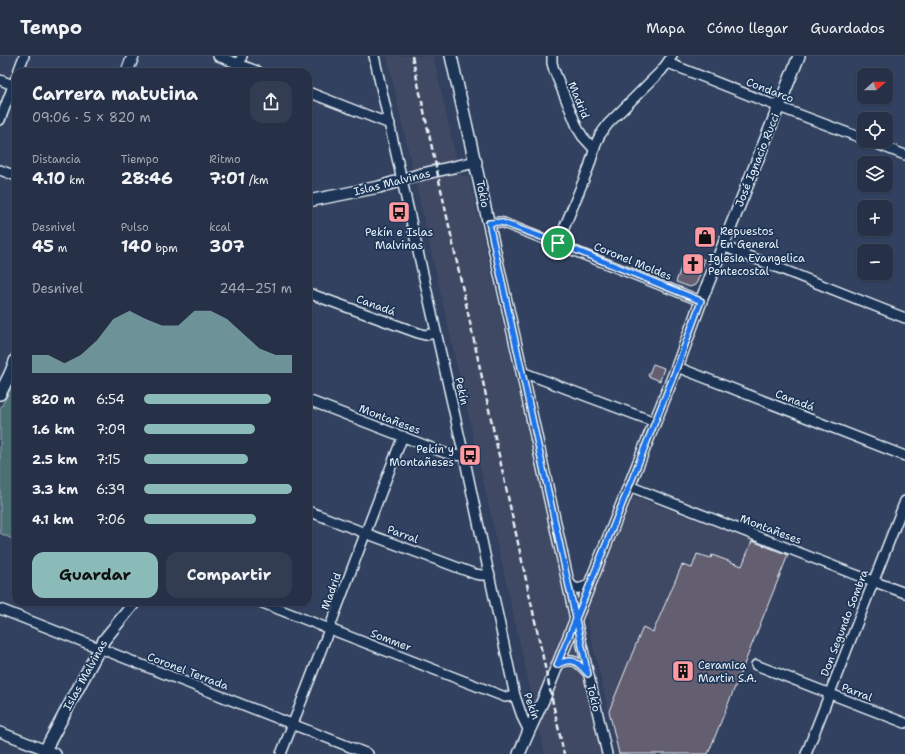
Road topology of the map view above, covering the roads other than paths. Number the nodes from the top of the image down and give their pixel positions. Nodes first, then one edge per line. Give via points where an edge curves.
1 (24, 56) edge
2 (133, 56) edge
3 (218, 56) edge
4 (374, 56) edge
5 (451, 56) edge
6 (552, 56) edge
7 (799, 56) edge
8 (670, 59) edge
9 (239, 64) edge
10 (20, 68) edge
11 (128, 68) edge
12 (249, 68) edge
13 (0, 80) edge
14 (12, 81) edge
15 (12, 89) edge
16 (312, 94) edge
17 (779, 107) junction
18 (0, 120) edge
19 (390, 124) junction
20 (857, 136) edge
21 (891, 148) edge
22 (594, 149) junction
23 (904, 152) edge
24 (476, 162) junction
25 (0, 170) edge
26 (12, 174) edge
27 (402, 180) junction
28 (312, 199) edge
29 (489, 223) junction
30 (558, 243) junction
31 (723, 246) junction
32 (312, 294) edge
33 (701, 301) junction
34 (905, 318) edge
35 (436, 333) junction
36 (12, 367) edge
37 (677, 367) junction
38 (522, 372) junction
39 (1, 390) edge
40 (312, 402) edge
41 (655, 422) junction
42 (403, 436) junction
43 (464, 456) junction
44 (905, 456) edge
45 (629, 486) junction
46 (905, 502) edge
47 (312, 513) edge
48 (365, 533) junction
49 (490, 575) junction
50 (567, 578) junction
51 (873, 581) junction
52 (590, 584) junction
53 (905, 593) edge
54 (132, 606) edge
55 (270, 606) edge
56 (0, 609) edge
57 (576, 619) junction
58 (330, 630) junction
59 (99, 648) junction
60 (557, 665) junction
61 (756, 665) dead end
62 (588, 674) junction
63 (830, 694) junction
64 (515, 696) junction
65 (905, 723) edge
66 (293, 724) junction
67 (529, 731) junction
68 (0, 732) edge
69 (44, 752) edge
70 (521, 753) edge
71 (56, 754) edge
72 (281, 754) edge
73 (368, 754) edge
74 (607, 754) edge
75 (806, 754) edge

1 - 10 street
2 - 11 street
3 - 9 street
4 - 19 street, Pekín
5 - 24 street, Tokio
6 - 22 street, Madrid via 554,70 578,129
7 - 17 street, José Ignacio Rucci
8 - 17 street, Condarco
8 - 22 street via 608,124
9 - 12 street
13 - 14 street
15 - 18 street
16 - 19 street
17 - 20 street, Condarco
17 - 31 street, José Ignacio Rucci
19 - 27 street, Pekín
21 - 23 street
22 - 30 street via 589,168
24 - 27 street, Islas Malvinas
24 - 29 street, Tokio
25 - 26 street
27 - 28 street, Islas Malvinas via 379,187
27 - 35 street, Pekín
29 - 30 street, Coronel Moldes via 500,222
29 - 38 street, Tokio
30 - 33 street, Coronel Moldes
31 - 33 street, José Ignacio Rucci
31 - 34 street
32 - 35 street, Canadá via 421,334
33 - 37 street, José Ignacio Rucci
35 - 43 street, Pekín
36 - 39 street
37 - 41 street, José Ignacio Rucci
37 - 44 street, Canadá
38 - 41 street
38 - 50 street, Tokio
40 - 42 street, Montañeses
41 - 45 street, José Ignacio Rucci
42 - 43 street, Montañeses via 446,454
42 - 48 street, Madrid
43 - 49 street, Pekín
45 - 51 street, Montañeses
45 - 52 street, José Ignacio Rucci
46 - 51 street, Don Segundo Sombra
47 - 48 street, Parral
48 - 49 street, Parral via 475,574
48 - 58 street, Madrid
49 - 64 street, Pekín
50 - 52 street via 571,586 583,588
50 - 57 street, Tokio
51 - 53 street, Montañeses
51 - 63 street, Don Segundo Sombra
52 - 57 street, José Ignacio Rucci
54 - 59 street, Islas Malvinas
55 - 58 street, Sommer
56 - 59 street, Coronel Terrada
57 - 60 street, José Ignacio Rucci
57 - 62 street, Tokio
58 - 64 street, Sommer via 505,697
58 - 66 street, Madrid
59 - 66 street, Coronel Terrada
59 - 69 street, Islas Malvinas
60 - 62 street via 564,661 575,661
60 - 67 street, José Ignacio Rucci
61 - 63 street, Parral
62 - 74 street, Tokio
63 - 65 street, Parral
63 - 75 street, Don Segundo Sombra
64 - 67 street, Pekín via 522,719
66 - 72 street, Madrid
66 - 73 street, Coronel Terrada
67 - 70 street, José Ignacio Rucci
68 - 69 street
69 - 71 street

